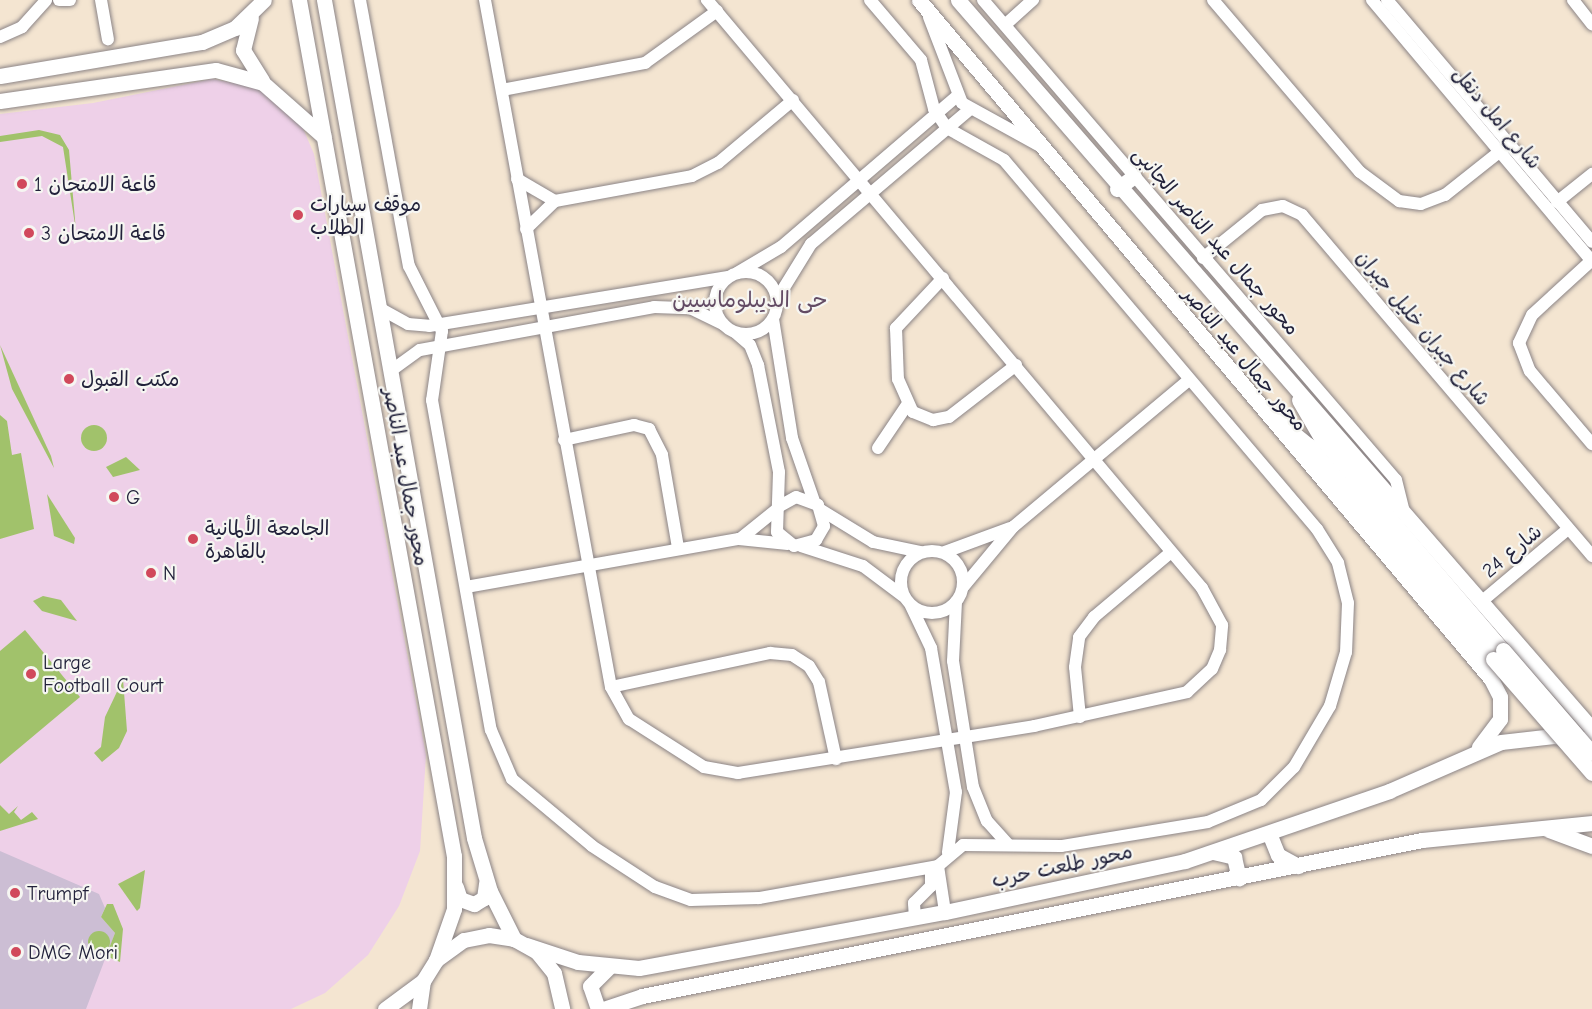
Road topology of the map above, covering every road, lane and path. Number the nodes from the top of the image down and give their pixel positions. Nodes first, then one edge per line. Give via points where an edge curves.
1 (46, 0) edge
2 (59, 0) edge
3 (70, 0) edge
4 (101, 0) edge
5 (299, 0) edge
6 (324, 0) edge
7 (360, 0) edge
8 (485, 0) edge
9 (707, 0) edge
10 (870, 0) edge
11 (958, 0) edge
12 (983, 0) edge
13 (1033, 0) edge
14 (1213, 0) edge
15 (1372, 0) edge
16 (1386, 0) edge
17 (1573, 0) edge
18 (923, 5) edge
19 (259, 6) edge
20 (717, 11) junction
21 (1592, 24) edge
22 (1005, 25) junction
23 (0, 38) edge
24 (108, 39) dead end
25 (118, 57) junction
26 (0, 76) edge
27 (122, 81) junction
28 (263, 83) junction
29 (502, 90) junction
30 (957, 96) junction
31 (793, 100) junction
32 (0, 101) edge
33 (969, 110) junction
34 (937, 116) junction
35 (947, 128) junction
36 (324, 137) junction
37 (1040, 146) junction
38 (1504, 148) junction
39 (1592, 174) edge
40 (1134, 176) junction
41 (517, 179) junction
42 (860, 180) junction
43 (1117, 189) junction
44 (871, 192) junction
45 (555, 201) junction
46 (1557, 202) junction
47 (526, 229) junction
48 (1592, 242) edge
49 (369, 243) junction
50 (343, 247) junction
51 (1203, 258) junction
52 (1592, 261) edge
53 (733, 275) junction
54 (943, 278) junction
55 (777, 299) junction
56 (381, 309) junction
57 (540, 310) junction
58 (773, 319) junction
59 (723, 324) junction
60 (441, 325) junction
61 (416, 327) junction
62 (543, 329) junction
63 (736, 333) junction
64 (443, 346) junction
65 (420, 350) junction
66 (1016, 365) junction
67 (392, 370) junction
68 (1189, 380) junction
69 (1296, 390) junction
70 (907, 405) junction
71 (1260, 410) junction
72 (564, 440) junction
73 (1592, 444) edge
74 (878, 448) dead end
75 (1093, 456) junction
76 (818, 506) junction
77 (778, 507) junction
78 (1406, 515) junction
79 (1013, 527) junction
80 (1568, 529) junction
81 (739, 539) junction
82 (788, 544) junction
83 (801, 546) junction
84 (678, 548) junction
85 (921, 552) junction
86 (945, 552) junction
87 (1170, 553) junction
88 (1592, 556) edge
89 (587, 565) junction
90 (964, 586) junction
91 (466, 587) junction
92 (907, 601) junction
93 (956, 602) junction
94 (1481, 602) junction
95 (1498, 654) junction
96 (1540, 672) junction
97 (611, 687) junction
98 (1500, 697) junction
99 (1080, 717) junction
100 (1592, 729) edge
101 (964, 738) junction
102 (1592, 740) edge
103 (947, 741) junction
104 (1476, 750) junction
105 (1592, 753) edge
106 (836, 759) junction
107 (1592, 773) edge
108 (1592, 823) edge
109 (1526, 826) junction
110 (1269, 833) junction
111 (1008, 844) junction
112 (1592, 846) edge
113 (948, 852) junction
114 (1213, 852) junction
115 (1298, 866) junction
116 (934, 867) junction
117 (1239, 878) junction
118 (486, 883) junction
119 (456, 887) junction
120 (945, 912) junction
121 (915, 918) junction
122 (520, 942) junction
123 (436, 960) junction
124 (609, 967) junction
125 (423, 981) junction
126 (385, 1009) edge
127 (419, 1009) edge
128 (562, 1009) edge
129 (598, 1009) edge
130 (603, 1009) edge

1 - 23 street via 22,27
2 - 3 street
4 - 24 street
5 - 36 main road, محور جمال عبد الناصر
6 - 49 main road, محور جمال عبد الناصر
7 - 60 street via 409,266 419,295
8 - 29 street
9 - 20 street
10 - 34 street via 921,60
11 - 43 main road, محور جمال عبد الناصر
12 - 22 street, محور جمال عبد الناصر الجانبى
13 - 22 street
14 - 38 street via 1360,172 1388,195 1412,204 1432,201
15 - 38 street, شارع امل دنقل
16 - 38 street, شارع امل دنقل
17 - 21 street
18 - 30 street
18 - 37 main road, محور جمال عبد الناصر
19 - 25 main road via 213,38
19 - 28 main road via 243,50
20 - 29 street via 645,63
20 - 31 street
22 - 40 street, محور جمال عبد الناصر الجانبى
25 - 26 main road
25 - 27 main road
27 - 28 main road via 216,70
27 - 32 main road
28 - 36 main road
29 - 41 street
30 - 33 street
30 - 34 street
31 - 42 street
31 - 45 street via 704,171
33 - 35 street
33 - 37 street
34 - 35 street
34 - 42 street
35 - 44 street
35 - 68 street via 1004,160
36 - 50 main road, محور جمال عبد الناصر
37 - 71 main road, محور جمال عبد الناصر
38 - 46 street, شارع امل دنقل
38 - 52 street, شارع امل دنقل
39 - 46 street
40 - 43 main road
40 - 51 street, محور جمال عبد الناصر الجانبى
41 - 45 street
41 - 47 street
42 - 44 street
42 - 53 street via 771,255
43 - 69 main road, محور جمال عبد الناصر
44 - 54 street
44 - 55 street via 802,253
45 - 47 street
46 - 48 street, شارع امل دنقل
47 - 57 street
49 - 50 main road
49 - 56 main road, محور جمال عبد الناصر
50 - 119 main road, محور جمال عبد الناصر
51 - 78 street, محور جمال عبد الناصر الجانبى via 1396,480
51 - 80 street, شارع جبران خليل جبران via 1262,210 1283,206 1302,215
52 - 73 street via 1532,315 1519,343 1530,371
53 - 55 street via 767,280
53 - 57 street
53 - 59 street via 714,304
54 - 66 street
54 - 70 street via 896,328 896,366
55 - 58 street
56 - 61 street
56 - 67 main road, محور جمال عبد الناصر
57 - 60 street
57 - 62 street
58 - 63 street via 757,332
58 - 76 street via 792,438
59 - 62 street via 700,311 667,305
59 - 63 street
60 - 61 street
60 - 64 street
61 - 65 street
62 - 64 street
62 - 72 street
63 - 77 street via 750,345 758,365
64 - 65 street
64 - 91 street via 431,380 432,400
65 - 67 street
66 - 70 street via 949,417 923,418
66 - 75 street
67 - 118 main road, محور جمال عبد الناصر
68 - 75 street
68 - 111 street via 1317,529 1338,563 1348,627 1339,683 1294,767 1248,807 1208,822 1061,846
69 - 78 main road, محور جمال عبد الناصر
69 - 95 main road via 1321,438
70 - 74 street
71 - 95 main road via 1308,445
71 - 98 main road, محور جمال عبد الناصر via 1491,679
72 - 84 street via 634,425 649,429 662,455
72 - 89 street
75 - 79 street
75 - 87 street
76 - 77 street via 796,497
76 - 83 street via 821,534
76 - 85 street via 873,542
77 - 81 street
77 - 82 street via 777,532
78 - 94 main road, محور جمال عبد الناصر
79 - 86 street
79 - 90 street
80 - 88 street, شارع جبران خليل جبران
80 - 94 street, شارع 24
81 - 82 street
81 - 84 street
82 - 83 street
83 - 92 street via 863,566
84 - 89 street
85 - 86 street
85 - 92 street via 903,570
86 - 90 street via 957,562
87 - 99 street via 1094,617 1079,637 1075,667
87 - 99 street via 1213,606 1222,625 1217,659 1187,692
89 - 91 street
89 - 97 street
90 - 93 street
91 - 116 street via 491,730 512,779 550,816 642,880 691,900 734,901
92 - 93 street via 930,613
92 - 103 street via 928,637
93 - 101 street via 953,661
94 - 96 main road, محور جمال عبد الناصر
95 - 105 main road, bridge
95 - 107 main road, bridge
96 - 98 main road via 1525,693
96 - 100 main road, محور جمال عبد الناصر
97 - 106 street via 636,725 716,771 760,771
97 - 106 street via 770,653 792,655 809,666 819,682
98 - 104 main road via 1497,727
99 - 101 street
101 - 103 street
101 - 111 street via 981,812
102 - 104 main road, محور طلعت حرب via 1527,737
103 - 106 street
103 - 113 street via 957,804
104 - 110 main road, محور طلعت حرب via 1389,791
108 - 109 main road
109 - 112 main road
109 - 115 main road via 1422,840
110 - 114 main road, محور طلعت حرب
110 - 115 main road via 1278,855
111 - 113 street via 976,842
113 - 116 street
114 - 117 main road via 1234,857
114 - 120 main road, محور طلعت حرب
115 - 117 main road
116 - 120 street
116 - 121 street via 932,884 915,899
117 - 130 main road via 642,996
118 - 119 main road via 484,898 474,904 460,899
118 - 122 main road, محور جمال عبد الناصر
119 - 123 main road, محور جمال عبد الناصر via 451,922
120 - 121 main road, محور طلعت حرب
121 - 124 main road, محور طلعت حرب via 671,964
122 - 123 main road, محور طلعت حرب via 477,936
122 - 124 main road, محور طلعت حرب
122 - 128 main road, محور جمال عبد الناصر via 554,973
123 - 125 main road, محور جمال عبد الناصر
124 - 129 main road via 590,986
125 - 126 main road
125 - 127 main road

